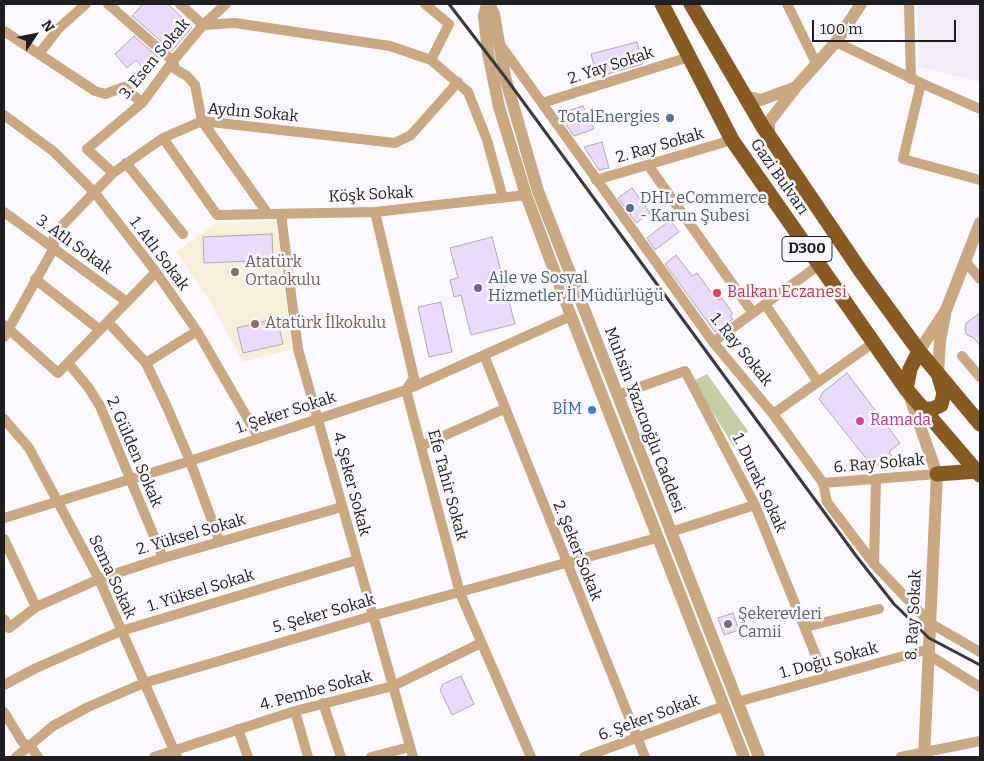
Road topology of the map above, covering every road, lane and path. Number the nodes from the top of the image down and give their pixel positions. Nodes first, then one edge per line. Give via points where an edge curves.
1 (86, 4) edge
2 (108, 4) edge
3 (180, 4) edge
4 (226, 4) edge
5 (425, 4) edge
6 (488, 4) edge
7 (662, 4) edge
8 (691, 4) edge
9 (787, 4) edge
10 (862, 4) edge
11 (909, 4) edge
12 (203, 25) junction
13 (4, 31) edge
14 (499, 42) junction
15 (836, 42) junction
16 (38, 54) junction
17 (689, 57) junction
18 (431, 60) junction
19 (173, 61) junction
20 (817, 65) junction
21 (910, 78) junction
22 (458, 82) junction
23 (920, 83) junction
24 (796, 88) junction
25 (745, 96) junction
26 (142, 103) junction
27 (542, 103) junction
28 (980, 109) edge
29 (4, 115) edge
30 (202, 121) junction
31 (769, 136) junction
32 (162, 138) junction
33 (732, 140) junction
34 (126, 163) junction
35 (648, 165) junction
36 (112, 173) junction
37 (596, 180) junction
38 (980, 180) edge
39 (94, 193) junction
40 (532, 193) junction
41 (503, 198) junction
42 (4, 212) edge
43 (375, 212) junction
44 (268, 214) junction
45 (281, 214) junction
46 (980, 223) edge
47 (183, 234) dead end
48 (54, 248) junction
49 (966, 262) junction
50 (819, 265) junction
51 (156, 272) junction
52 (35, 279) junction
53 (980, 279) edge
54 (127, 302) junction
55 (765, 304) junction
56 (946, 310) junction
57 (753, 313) junction
58 (570, 316) junction
59 (108, 322) junction
60 (5, 330) edge
61 (100, 330) junction
62 (197, 331) junction
63 (713, 342) junction
64 (873, 343) junction
65 (919, 351) junction
66 (484, 355) junction
67 (962, 356) dead end
68 (68, 363) junction
69 (146, 363) junction
70 (938, 374) junction
71 (980, 377) edge
72 (818, 382) junction
73 (906, 389) junction
74 (406, 390) junction
75 (617, 395) junction
76 (504, 409) junction
77 (922, 409) junction
78 (773, 414) junction
79 (4, 418) edge
80 (318, 418) junction
81 (980, 424) edge
82 (258, 438) junction
83 (421, 446) junction
84 (190, 461) junction
85 (978, 473) edge
86 (937, 474) junction
87 (129, 478) junction
88 (876, 479) junction
89 (823, 484) junction
90 (58, 500) junction
91 (755, 505) junction
92 (342, 507) junction
93 (4, 518) edge
94 (671, 532) junction
95 (657, 538) junction
96 (4, 539) edge
97 (220, 542) junction
98 (163, 558) junction
99 (357, 560) junction
100 (566, 564) junction
101 (874, 564) junction
102 (99, 579) junction
103 (460, 593) junction
104 (36, 607) junction
105 (880, 609) dead end
106 (372, 616) junction
107 (930, 623) junction
108 (6, 626) edge
109 (805, 627) junction
110 (121, 631) junction
111 (481, 643) junction
112 (929, 652) junction
113 (980, 652) edge
114 (825, 678) junction
115 (144, 683) junction
116 (4, 685) edge
117 (393, 686) junction
118 (980, 687) edge
119 (738, 702) junction
120 (323, 703) junction
121 (724, 706) junction
122 (295, 711) junction
123 (4, 712) edge
124 (238, 729) junction
125 (638, 738) junction
126 (980, 741) edge
127 (30, 746) junction
128 (410, 747) junction
129 (176, 754) edge
130 (924, 754) edge
131 (16, 757) edge
132 (38, 757) edge
133 (154, 757) edge
134 (248, 757) edge
135 (308, 757) edge
136 (341, 757) edge
137 (371, 757) edge
138 (413, 757) edge
139 (531, 757) edge
140 (584, 757) edge
141 (645, 757) edge
142 (744, 757) edge
143 (759, 757) edge
144 (901, 757) edge

1 - 16 street via 59,28
2 - 19 street
3 - 12 street
4 - 12 street, 3. Esen Sokak
5 - 18 street via 448,24
6 - 14 street, Muhsin Yazıcıoğlu Caddesi via 494,14
6 - 40 street, Muhsin Yazıcıoğlu Caddesi via 484,16 499,107
7 - 17 highway, Gazi Bulvarı / D300
8 - 25 highway, Gazi Bulvarı / D300
9 - 20 street
10 - 15 street
11 - 21 street
12 - 18 street via 235,23 390,46
12 - 19 street, 3. Esen Sokak
13 - 16 street
14 - 27 street, 1. Ray Sokak
14 - 40 street, Muhsin Yazıcıoğlu Caddesi
15 - 20 street
15 - 21 street
16 - 26 street via 95,91 105,94 124,87
17 - 27 street, 2. Yay Sokak
17 - 33 highway, Gazi Bulvarı / D300
18 - 22 street
19 - 26 street, 3. Esen Sokak
19 - 30 street via 175,69 195,85
20 - 24 street
21 - 23 street
22 - 30 street, Aydın Sokak via 411,135 395,143
22 - 41 street via 468,92 487,140
23 - 28 street
23 - 38 street via 903,160
24 - 25 street via 761,100
24 - 31 street via 769,122
25 - 31 highway, Gazi Bulvarı / D300
26 - 36 street, 3. Esen Sokak via 87,149
27 - 37 street, 1. Ray Sokak
29 - 39 street, 1. Atlı Sokak via 53,152
30 - 32 street, Aydın Sokak
30 - 44 street
31 - 65 highway, Gazi Bulvarı / D300
32 - 34 street, Aydın Sokak
32 - 44 street, Köşk Sokak via 217,215
33 - 35 street, 2. Ray Sokak
33 - 50 highway, Gazi Bulvarı / D300
34 - 36 street, Aydın Sokak
34 - 47 street
35 - 37 street, 2. Ray Sokak
35 - 57 street
36 - 39 street, Aydın Sokak
37 - 63 street, 1. Ray Sokak
39 - 48 street, Aydın Sokak via 54,234
39 - 51 street, 1. Atlı Sokak
40 - 41 street, Köşk Sokak
40 - 58 street, Muhsin Yazıcıoğlu Caddesi
40 - 75 street, Muhsin Yazıcıoğlu Caddesi
41 - 43 street, Köşk Sokak
42 - 48 street, 3. Atlı Sokak
43 - 45 street, Köşk Sokak
43 - 74 street, Efe Tahir Sokak via 414,378
44 - 45 street, Köşk Sokak
45 - 80 street, 4. Şeker Sokak via 298,349
46 - 49 street
48 - 52 street, Aydın Sokak
48 - 54 street, 3. Atlı Sokak
49 - 53 street
49 - 56 street
50 - 55 street
50 - 64 highway, Gazi Bulvarı / D300
51 - 54 street
51 - 62 street, 1. Atlı Sokak
52 - 60 street, Aydın Sokak
52 - 61 street
54 - 59 street
55 - 57 street
55 - 72 street
56 - 65 street
56 - 70 street
57 - 63 street
58 - 66 street, 1. Şeker Sokak
58 - 95 street, Muhsin Yazıcıoğlu Caddesi
59 - 61 street
59 - 69 street
60 - 68 street via 58,374
61 - 68 street
62 - 69 street
62 - 82 street, 1. Atlı Sokak
63 - 78 street, 1. Ray Sokak
64 - 72 street
64 - 73 highway, Gazi Bulvarı / D300
65 - 70 highway, Gazi Bulvarı / D300
65 - 73 highway via 910,369
66 - 74 street, 1. Şeker Sokak
66 - 76 street, 2. Şeker Sokak
67 - 71 street
68 - 87 street, 2. Gülden Sokak via 100,406
69 - 84 street
70 - 77 highway via 944,394 941,405
70 - 81 highway, Gazi Bulvarı / D300
72 - 78 street
73 - 77 highway, Gazi Bulvarı / D300
73 - 86 street
74 - 80 street, 1. Şeker Sokak
74 - 83 street, Efe Tahir Sokak
75 - 91 street, 1. Durak Sokak via 685,371
75 - 94 street, Muhsin Yazıcıoğlu Caddesi
76 - 83 street
76 - 100 street, 2. Şeker Sokak
77 - 85 highway, Gazi Bulvarı / D300
78 - 89 street, 1. Ray Sokak
79 - 90 street, Sema Sokak via 29,448
80 - 82 street, 1. Şeker Sokak
80 - 92 street, 4. Şeker Sokak
82 - 84 street, 1. Şeker Sokak
83 - 103 street, Efe Tahir Sokak
84 - 87 street, 1. Şeker Sokak
84 - 97 street
85 - 86 highway
86 - 88 street, 6. Ray Sokak
86 - 107 street, 8. Ray Sokak
87 - 90 street, 1. Şeker Sokak
87 - 98 street, 2. Gülden Sokak
88 - 89 street, 6. Ray Sokak
88 - 101 street
89 - 101 street, 1. Ray Sokak via 826,502
90 - 93 street, 1. Şeker Sokak
90 - 102 street, Sema Sokak
91 - 94 street
91 - 109 street, 1. Durak Sokak
92 - 97 street, 2. Yüksel Sokak
92 - 99 street, 4. Şeker Sokak
94 - 119 street, Muhsin Yazıcıoğlu Caddesi
95 - 100 street, 5. Şeker Sokak
95 - 121 street, Muhsin Yazıcıoğlu Caddesi
96 - 104 street
97 - 98 street, 2. Yüksel Sokak
98 - 102 street, 2. Yüksel Sokak
99 - 106 street, 4. Şeker Sokak
99 - 110 street, 1. Yüksel Sokak
100 - 103 street, 5. Şeker Sokak
100 - 125 street, 2. Şeker Sokak
101 - 107 street, 1. Ray Sokak
102 - 104 street, 2. Yüksel Sokak
102 - 110 street, Sema Sokak
103 - 106 street, 5. Şeker Sokak
103 - 111 street, Efe Tahir Sokak
104 - 108 street, 2. Yüksel Sokak
105 - 109 street
106 - 115 street, 5. Şeker Sokak
106 - 117 street, 4. Şeker Sokak
107 - 112 street, 8. Ray Sokak
107 - 113 street, 1. Ray Sokak
109 - 114 street, 1. Durak Sokak
110 - 115 street, Sema Sokak
110 - 116 street, 1. Yüksel Sokak
111 - 117 street, 4. Pembe Sokak
111 - 139 street, Efe Tahir Sokak
112 - 114 street, 1. Doğu Sokak
112 - 118 street
112 - 130 street, 8. Ray Sokak
114 - 119 street, 1. Doğu Sokak
115 - 127 street, 5. Şeker Sokak via 53,726
115 - 129 street, Sema Sokak
117 - 120 street, 4. Pembe Sokak
117 - 128 street, 4. Şeker Sokak
119 - 121 street
119 - 143 street, Muhsin Yazıcıoğlu Caddesi
120 - 122 street, 4. Pembe Sokak
120 - 136 street
121 - 125 street, 6. Şeker Sokak
121 - 142 street, Muhsin Yazıcıoğlu Caddesi
122 - 124 street, 4. Pembe Sokak
122 - 135 street
123 - 127 street via 23,743
124 - 129 street, 4. Pembe Sokak
124 - 134 street
125 - 140 street, 6. Şeker Sokak
125 - 141 street, 2. Şeker Sokak
126 - 130 street
127 - 131 street, 5. Şeker Sokak
127 - 132 street
128 - 137 street
128 - 138 street, 4. Şeker Sokak
129 - 133 street, 4. Pembe Sokak
130 - 144 street

